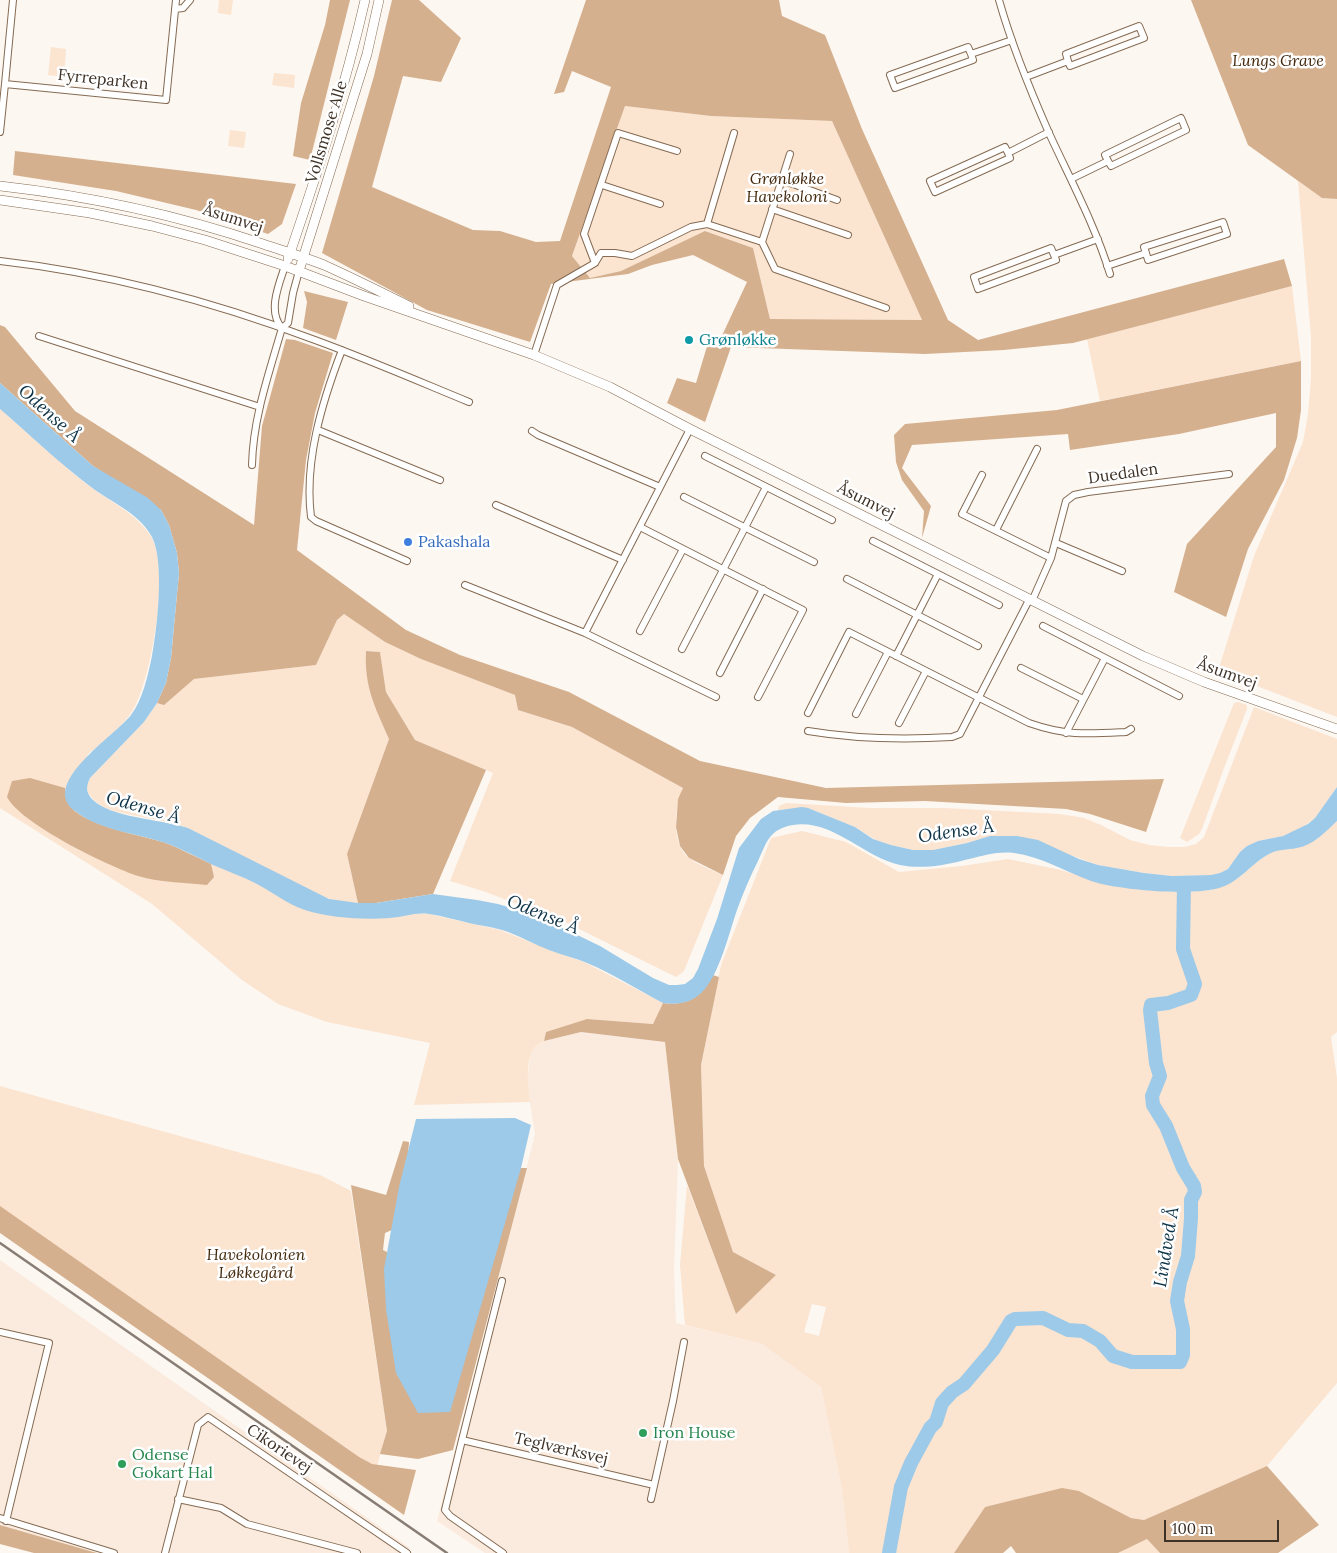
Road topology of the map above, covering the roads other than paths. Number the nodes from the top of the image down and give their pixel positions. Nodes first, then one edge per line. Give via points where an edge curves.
1 (13, 0) edge
2 (176, 0) edge
3 (190, 0) edge
4 (365, 0) edge
5 (379, 0) edge
6 (1000, 0) edge
7 (175, 9) junction
8 (1012, 40) junction
9 (971, 54) junction
10 (1068, 61) junction
11 (1026, 77) junction
12 (5, 84) junction
13 (0, 132) edge
14 (1049, 132) junction
15 (734, 133) dead end
16 (677, 151) dead end
17 (1008, 153) junction
18 (790, 154) dead end
19 (1108, 161) junction
20 (1071, 179) junction
21 (782, 180) junction
22 (602, 185) junction
23 (0, 186) edge
24 (0, 200) edge
25 (838, 200) dead end
26 (660, 204) dead end
27 (772, 209) junction
28 (707, 224) junction
29 (848, 235) dead end
30 (1098, 239) junction
31 (762, 242) junction
32 (289, 253) junction
33 (1146, 253) junction
34 (1054, 255) junction
35 (304, 258) junction
36 (0, 261) edge
37 (595, 263) junction
38 (285, 266) junction
39 (1107, 266) junction
40 (299, 271) junction
41 (1110, 274) dead end
42 (886, 308) dead end
43 (443, 323) junction
44 (282, 328) junction
45 (39, 336) dead end
46 (342, 350) junction
47 (534, 355) junction
48 (469, 402) dead end
49 (260, 407) junction
50 (690, 429) junction
51 (318, 430) junction
52 (532, 431) dead end
53 (1037, 449) dead end
54 (705, 456) dead end
55 (252, 465) dead end
56 (1229, 474) dead end
57 (982, 475) dead end
58 (440, 480) dead end
59 (660, 487) junction
60 (766, 487) junction
61 (684, 497) dead end
62 (496, 505) dead end
63 (832, 520) dead end
64 (640, 527) junction
65 (745, 528) junction
66 (996, 530) junction
67 (873, 541) dead end
68 (1056, 543) junction
69 (683, 549) junction
70 (1051, 558) junction
71 (622, 560) junction
72 (407, 561) dead end
73 (814, 562) dead end
74 (724, 569) junction
75 (1122, 571) dead end
76 (938, 574) junction
77 (847, 579) dead end
78 (465, 585) dead end
79 (763, 589) junction
80 (1031, 600) junction
81 (999, 605) dead end
82 (917, 615) junction
83 (1043, 626) dead end
84 (640, 631) dead end
85 (585, 633) junction
86 (978, 646) dead end
87 (682, 649) dead end
88 (888, 652) junction
89 (896, 656) junction
90 (1105, 658) junction
91 (1021, 668) dead end
92 (926, 671) junction
93 (720, 673) dead end
94 (1179, 696) dead end
95 (716, 697) dead end
96 (758, 697) dead end
97 (979, 698) junction
98 (1083, 699) junction
99 (808, 713) dead end
100 (856, 714) dead end
101 (899, 723) dead end
102 (1131, 728) dead end
103 (1337, 729) edge
104 (808, 731) dead end
105 (1066, 733) junction
106 (502, 1282) dead end
107 (0, 1332) edge
108 (684, 1342) dead end
109 (462, 1440) junction
110 (654, 1485) junction
111 (178, 1499) junction
112 (651, 1499) dead end
113 (3, 1519) edge
114 (114, 1553) edge
115 (165, 1553) edge
116 (357, 1553) edge
117 (407, 1553) edge
118 (503, 1553) edge

1 - 12 street
2 - 7 street, Fyrreparken
3 - 7 street via 183,8
4 - 32 street, Vollsmose Alle via 354,50
5 - 35 street, Vollsmose Alle via 367,54
6 - 8 street
7 - 12 street, Fyrreparken via 166,100
8 - 9 street
8 - 11 street
9 - 9 street via 968,47 890,75 895,88 973,60
10 - 10 street via 1070,66 1144,38 1139,26 1066,54
10 - 11 street
11 - 14 street
12 - 13 street
14 - 17 street
14 - 20 street
15 - 28 street
16 - 22 street via 618,133
17 - 17 street via 1005,147 930,182 935,192 1010,158
18 - 21 street
19 - 19 street via 1111,166 1186,130 1181,118 1105,155
19 - 20 street
20 - 30 street
21 - 25 street
21 - 27 street
22 - 26 street
22 - 37 street via 584,234
23 - 32 street, Åsumvej via 93,199 155,212
24 - 38 street, Åsumvej via 152,226
27 - 29 street
27 - 31 street
28 - 31 street
28 - 37 street via 691,227 632,256 601,253
30 - 34 street
30 - 39 street
31 - 42 street via 774,269
32 - 35 street, Åsumvej
32 - 38 street, Vollsmose Alle
33 - 33 street via 1148,260 1227,234 1223,222 1144,247
33 - 39 street
34 - 34 street via 1051,248 974,277 978,289 1056,260
35 - 40 street, Vollsmose Alle
35 - 43 street, Åsumvej via 370,286
36 - 44 street via 107,278 166,292
37 - 47 street via 557,285
38 - 40 street, Åsumvej
38 - 44 street via 276,300 276,322
39 - 41 street
40 - 43 street, Åsumvej
40 - 44 street via 288,323
43 - 47 street, Åsumvej
44 - 46 street
44 - 49 street
45 - 49 street
46 - 48 street
46 - 51 street
47 - 50 street, Åsumvej via 610,387
49 - 55 street
50 - 59 street
50 - 80 street, Åsumvej
51 - 58 street
51 - 72 street via 311,473 311,517
52 - 59 street
53 - 66 street
54 - 60 street, Åsumvej
56 - 68 street, Duedalen via 1074,494 1064,506
57 - 66 street via 962,514
59 - 64 street
60 - 63 street, Åsumvej
60 - 65 street
61 - 65 street
62 - 71 street
64 - 69 street
64 - 71 street
65 - 73 street
65 - 74 street
66 - 70 street
67 - 76 street, Åsumvej
68 - 70 street, Duedalen
68 - 75 street
69 - 74 street
69 - 84 street
70 - 80 street, Duedalen
71 - 85 street
74 - 79 street
74 - 87 street
76 - 81 street, Åsumvej
76 - 82 street
77 - 82 street
78 - 85 street
79 - 93 street
79 - 96 street via 803,610
80 - 97 street
80 - 103 street, Åsumvej via 1166,667
82 - 86 street
82 - 89 street
83 - 90 street
85 - 95 street
88 - 89 street
88 - 99 street via 849,632
88 - 100 street
89 - 92 street
90 - 94 street
90 - 98 street
91 - 98 street
92 - 97 street
92 - 101 street
97 - 104 street via 961,733 952,737 895,739
97 - 105 street via 1029,723
98 - 105 street
102 - 105 street via 1126,732
106 - 109 street
107 - 113 street via 49,1343
108 - 110 street
109 - 110 street, Teglværksvej
109 - 118 street via 445,1510
110 - 112 street
111 - 115 street, Cikorievej
111 - 116 street via 221,1508 247,1524
111 - 117 street, Cikorievej via 198,1425 208,1417
113 - 114 street

